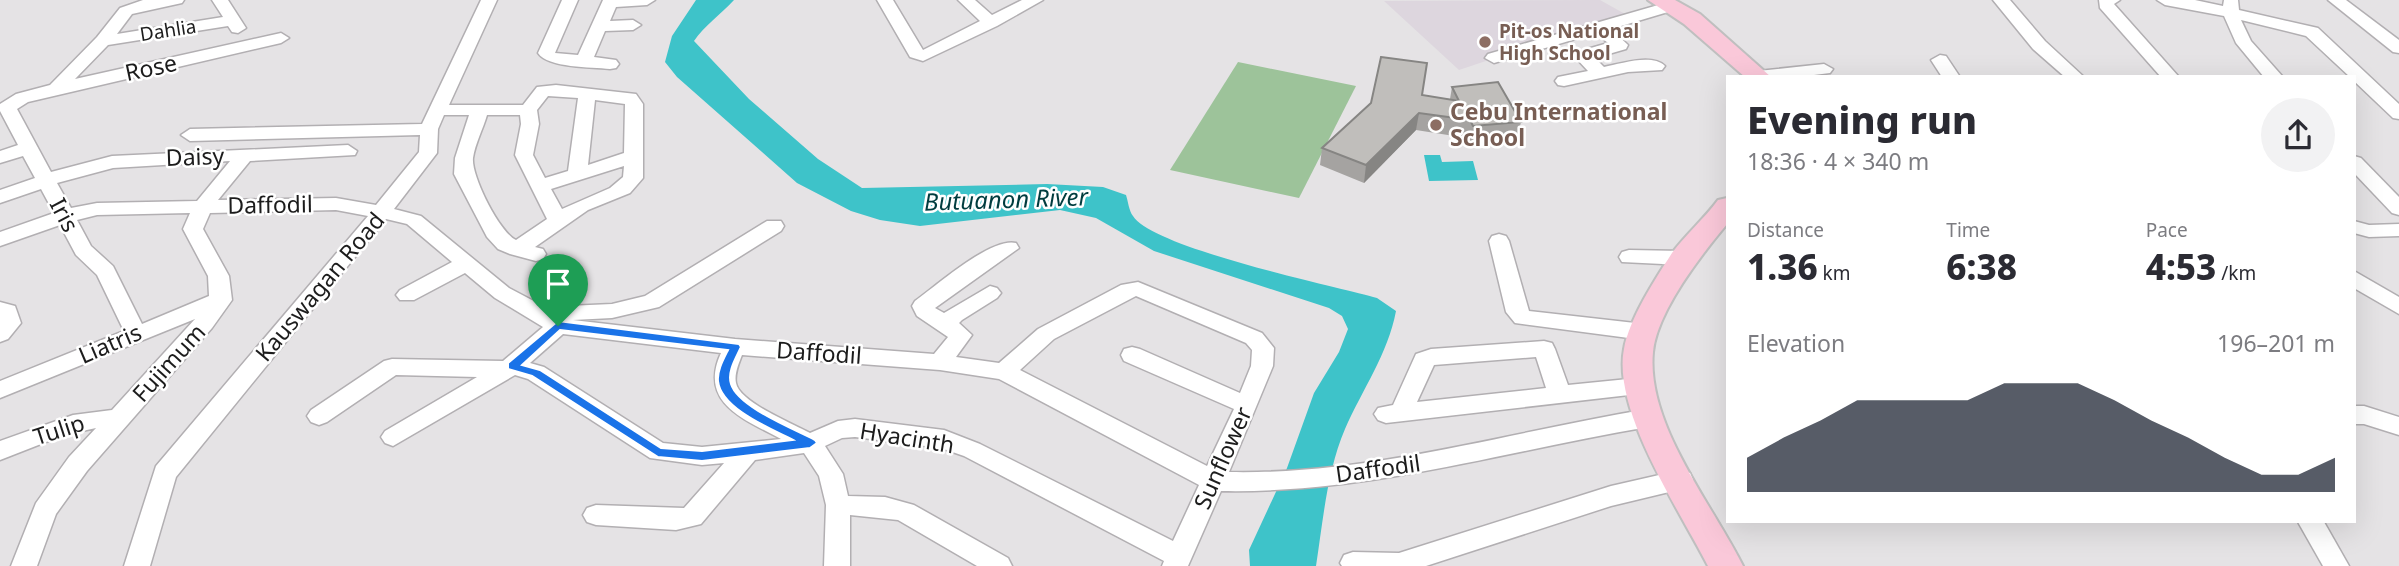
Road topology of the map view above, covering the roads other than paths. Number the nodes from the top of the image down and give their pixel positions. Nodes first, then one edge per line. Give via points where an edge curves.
1 (176, 0) edge
2 (220, 0) edge
3 (489, 0) edge
4 (570, 0) edge
5 (647, 0) edge
6 (884, 0) edge
7 (967, 0) edge
8 (1034, 0) edge
9 (2001, 0) edge
10 (2112, 0) edge
11 (2165, 0) edge
12 (2336, 0) edge
13 (611, 1) edge
14 (1665, 3) edge
15 (2230, 6) edge
16 (232, 20) junction
17 (991, 23) junction
18 (633, 25) dead end
19 (600, 26) junction
20 (1593, 31) junction
21 (281, 38) dead end
22 (103, 41) junction
23 (2396, 41) edge
24 (248, 45) junction
25 (1494, 58) dead end
26 (1940, 60) dead end
27 (583, 62) junction
28 (610, 64) dead end
29 (1656, 66) dead end
30 (1824, 69) dead end
31 (1600, 73) junction
32 (1756, 75) edge
33 (1774, 75) edge
34 (1950, 75) edge
35 (2073, 75) edge
36 (2168, 75) edge
37 (2272, 75) edge
38 (1564, 81) dead end
39 (56, 89) junction
40 (587, 93) junction
41 (22, 98) joint
42 (480, 109) junction
43 (528, 110) junction
44 (2399, 114) edge
45 (433, 119) junction
46 (190, 135) dead end
47 (29, 148) junction
48 (348, 151) dead end
49 (245, 155) junction
50 (0, 157) edge
51 (632, 157) junction
52 (2356, 164) edge
53 (577, 173) junction
54 (45, 181) junction
55 (2377, 185) junction
56 (539, 186) junction
57 (2399, 186) edge
58 (0, 197) edge
59 (203, 206) junction
60 (1726, 207) edge
61 (2399, 209) edge
62 (383, 212) junction
63 (65, 216) junction
64 (559, 223) junction
65 (774, 226) dead end
66 (2356, 228) edge
67 (2399, 230) edge
68 (0, 239) edge
69 (1499, 241) dead end
70 (1009, 248) dead end
71 (1629, 257) dead end
72 (1683, 258) junction
73 (465, 264) junction
74 (2356, 279) edge
75 (990, 293) dead end
76 (407, 295) dead end
77 (221, 300) junction
78 (2399, 307) edge
79 (0, 309) edge
80 (550, 320) junction
81 (948, 324) junction
82 (1644, 332) junction
83 (136, 333) junction
84 (0, 334) edge
85 (735, 347) junction
86 (1132, 355) dead end
87 (940, 362) junction
88 (509, 368) junction
89 (1004, 372) junction
90 (1638, 386) junction
91 (0, 390) edge
92 (1560, 394) junction
93 (1247, 405) junction
94 (2357, 410) edge
95 (319, 416) dead end
96 (1648, 418) junction
97 (120, 419) junction
98 (2399, 426) edge
99 (393, 437) dead end
100 (810, 443) junction
101 (0, 451) edge
102 (748, 452) junction
103 (1681, 480) junction
104 (1214, 481) junction
105 (838, 505) junction
106 (596, 515) dead end
107 (2312, 523) edge
108 (1177, 561) edge
109 (1353, 563) dead end
110 (24, 566) edge
111 (137, 566) edge
112 (836, 566) edge
113 (999, 566) edge
114 (1726, 566) edge
115 (2336, 566) edge

1 - 22 street via 126,11
2 - 16 street
3 - 45 street, Kauswagan Road
4 - 27 street via 546,53
5 - 13 street
6 - 17 street via 919,55 928,55
7 - 17 street
8 - 17 street
9 - 35 street via 2039,45
10 - 36 street via 2106,5
11 - 15 street
12 - 23 street
13 - 19 street
14 - 20 street
14 - 32 main road via 1713,35
15 - 37 street via 2239,38
15 - 44 street via 2318,36
16 - 22 street, Dahlia
16 - 24 street
18 - 19 street
19 - 27 street
20 - 25 street
20 - 31 street via 1620,46 1583,56
21 - 24 street, Rose
22 - 39 street
24 - 39 street, Rose
26 - 34 street
27 - 28 street
29 - 31 street
30 - 33 street
31 - 38 street
39 - 41 street, Rose
40 - 43 street via 544,91
40 - 51 street via 630,98 634,104
40 - 53 street
41 - 47 street, Iris via 7,107
42 - 43 street
42 - 45 street
42 - 64 street via 464,158 464,174 497,237 526,252
43 - 56 street via 524,155
45 - 46 street
45 - 62 street, Kauswagan Road via 428,153
47 - 50 street
47 - 54 street, Iris
48 - 49 street, Daisy
49 - 54 street, Daisy via 112,162
49 - 59 street
51 - 53 street
51 - 64 street via 629,185 580,207
52 - 55 street
53 - 56 street
54 - 58 street, Daisy
54 - 63 street, Iris
55 - 57 street
55 - 61 street
56 - 64 street
59 - 62 street, Daffodil via 336,204
59 - 63 street, Daffodil via 97,209
59 - 77 street via 193,229 217,270
60 - 72 main road
62 - 73 street, Daffodil via 412,218
62 - 111 street, Kauswagan Road via 165,473
63 - 68 street, Daffodil
63 - 83 street, Iris via 83,250 106,271
65 - 80 street via 651,302
66 - 67 street
69 - 82 street via 1517,312 1523,318
70 - 81 street via 923,306 925,312
71 - 72 street
72 - 82 main road
73 - 76 street
73 - 80 street, Daffodil via 502,293
74 - 78 street
75 - 81 street via 954,315
77 - 83 street, Liatris
77 - 97 street, Fujimum
79 - 84 street via 7,311 10,323
80 - 85 street, Daffodil
80 - 88 street
81 - 87 street via 961,338
82 - 90 main road via 1638,351
83 - 91 street, Liatris
85 - 87 street, Daffodil
85 - 100 street via 724,382 730,395 752,413
86 - 93 street
87 - 89 street, Daffodil
88 - 95 street, Hyacinth via 392,367
88 - 99 street
88 - 102 street, Hyacinth via 536,373 658,452 702,456
89 - 93 street, Sunflower via 1046,334 1138,289 1254,338 1263,348 1262,366
89 - 104 street, Daffodil
90 - 92 street
90 - 96 main road
92 - 92 street via 1394,413 1424,360 1431,357 1544,349
93 - 104 street, Sunflower
94 - 98 street
96 - 103 main road
96 - 104 street, Daffodil via 1438,461 1338,475
97 - 101 street, Tulip via 80,421
97 - 110 street, Fujimum via 78,464 45,510
100 - 102 street, Hyacinth
100 - 105 street via 831,474
100 - 108 street, Hyacinth via 855,428 944,439
102 - 106 street via 692,517
103 - 109 street via 1611,496 1399,564
103 - 114 main road
104 - 108 street, Sunflower
105 - 112 street
105 - 113 street via 905,512
107 - 115 street

